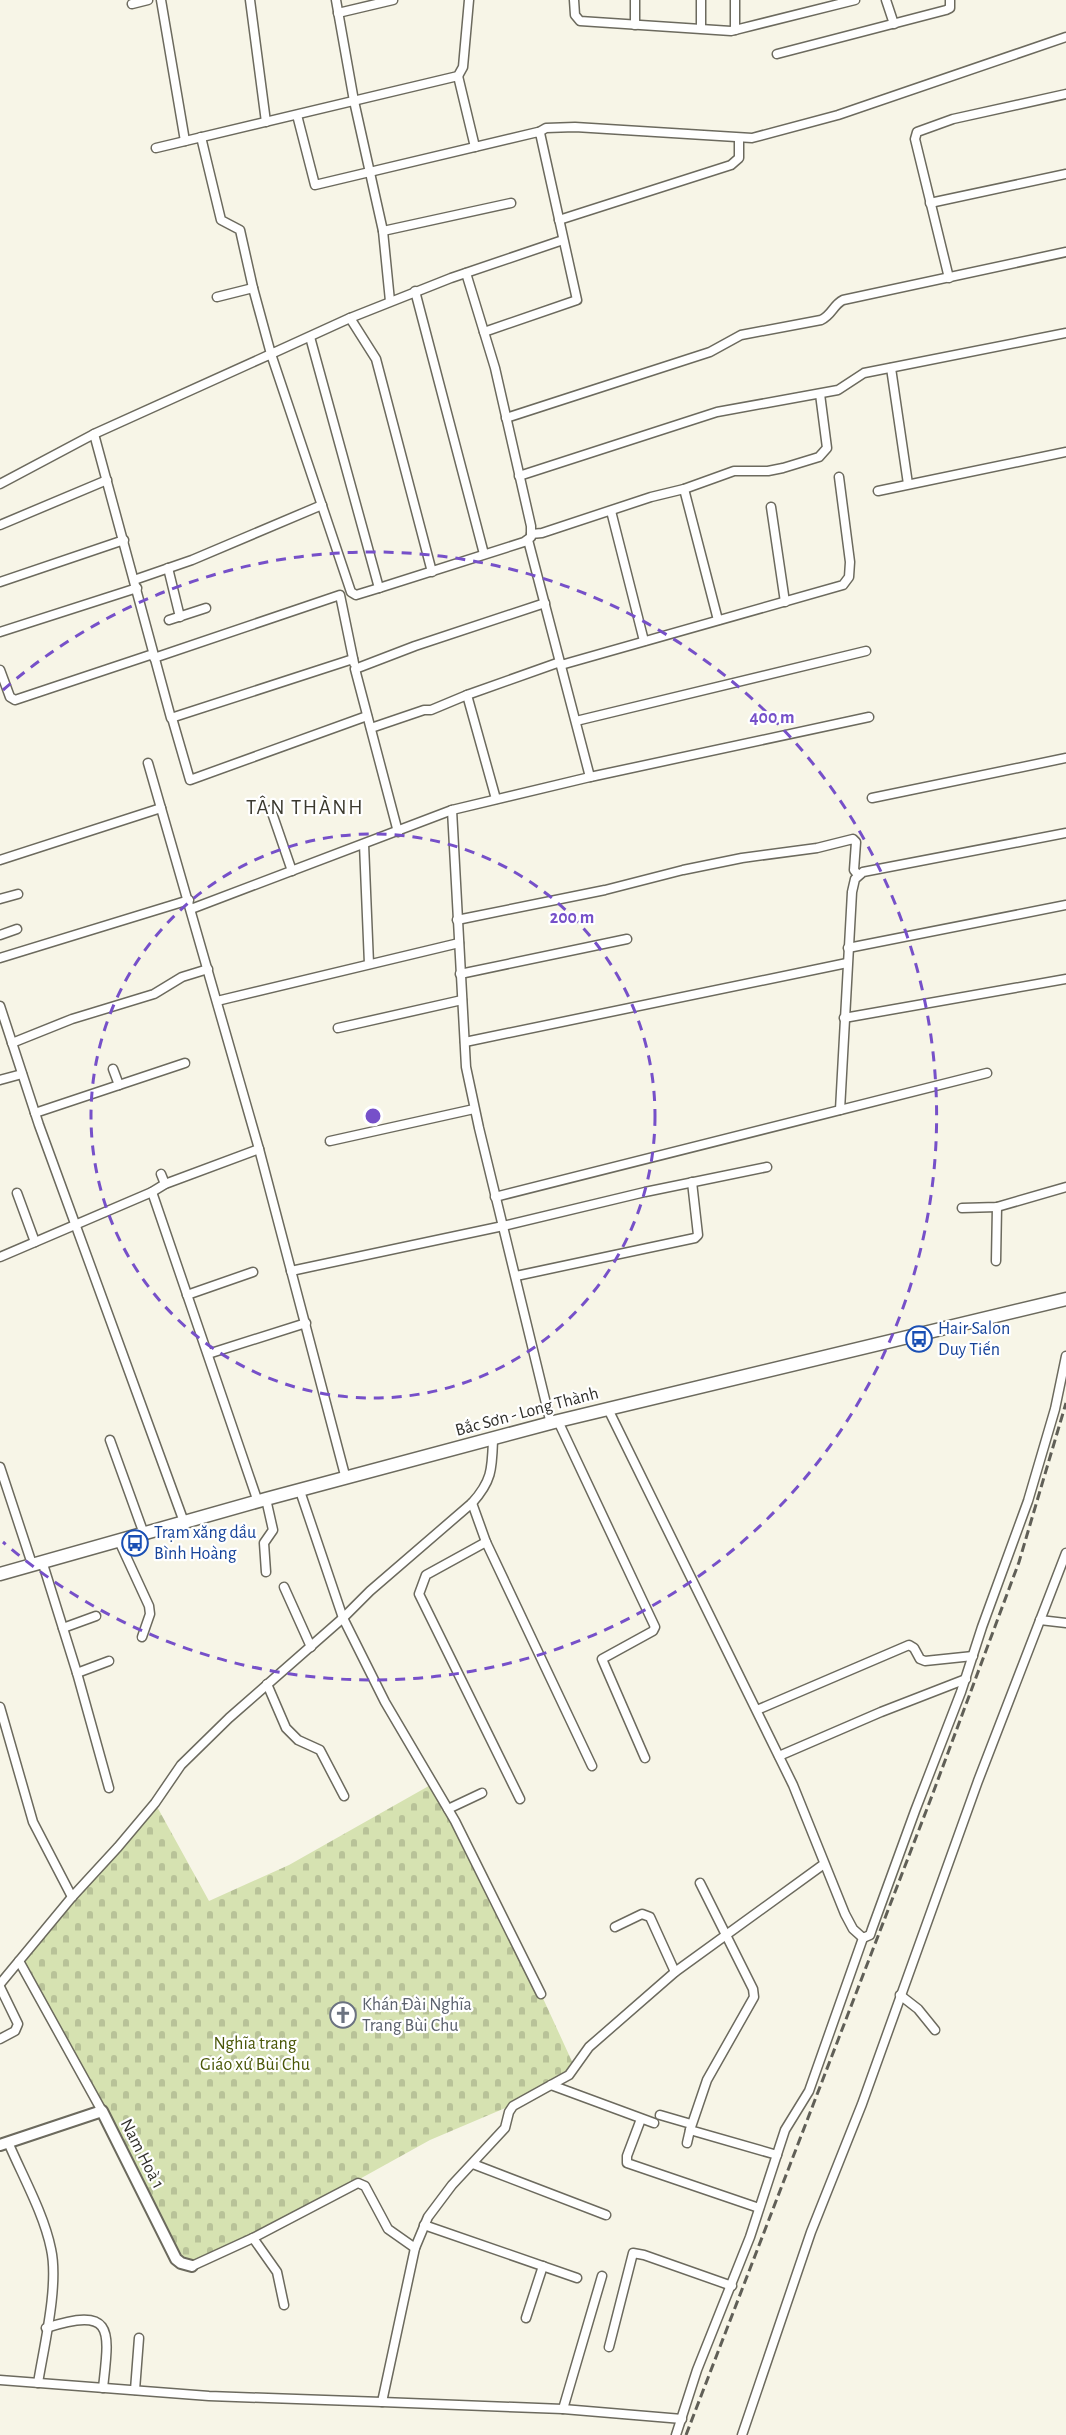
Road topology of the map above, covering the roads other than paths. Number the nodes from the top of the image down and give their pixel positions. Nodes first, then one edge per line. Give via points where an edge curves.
1 (148, 0) edge
2 (161, 0) edge
3 (250, 0) edge
4 (336, 0) edge
5 (393, 0) edge
6 (469, 0) edge
7 (574, 0) edge
8 (635, 0) edge
9 (701, 0) edge
10 (735, 0) edge
11 (855, 0) edge
12 (886, 0) edge
13 (951, 0) edge
14 (132, 4) dead end
15 (338, 13) junction
16 (894, 24) junction
17 (635, 26) junction
18 (701, 28) junction
19 (735, 30) junction
20 (1066, 37) edge
21 (777, 54) dead end
22 (458, 76) junction
23 (1066, 94) edge
24 (354, 101) junction
25 (297, 115) junction
26 (266, 122) junction
27 (539, 132) junction
28 (201, 137) junction
29 (739, 138) junction
30 (185, 141) junction
31 (475, 147) junction
32 (156, 148) dead end
33 (369, 172) junction
34 (1066, 174) edge
35 (511, 203) dead end
36 (930, 203) junction
37 (559, 220) junction
38 (383, 231) junction
39 (563, 240) junction
40 (1066, 252) edge
41 (466, 273) junction
42 (949, 278) junction
43 (253, 288) junction
44 (415, 291) junction
45 (217, 297) dead end
46 (390, 301) junction
47 (350, 318) junction
48 (484, 332) junction
49 (1066, 333) edge
50 (310, 337) junction
51 (271, 354) junction
52 (891, 368) junction
53 (820, 394) junction
54 (506, 418) junction
55 (94, 434) junction
56 (1066, 452) edge
57 (519, 476) junction
58 (839, 477) dead end
59 (107, 480) junction
60 (0, 484) edge
61 (908, 484) junction
62 (684, 489) junction
63 (878, 491) dead end
64 (322, 505) junction
65 (771, 507) dead end
66 (611, 511) junction
67 (0, 525) edge
68 (529, 537) junction
69 (124, 540) junction
70 (484, 554) junction
71 (168, 568) junction
72 (432, 572) junction
73 (0, 582) edge
74 (135, 584) junction
75 (379, 588) junction
76 (351, 592) junction
77 (340, 595) junction
78 (785, 602) junction
79 (545, 603) junction
80 (206, 608) dead end
81 (180, 617) junction
82 (169, 620) dead end
83 (718, 620) junction
84 (0, 632) edge
85 (644, 641) junction
86 (866, 651) dead end
87 (153, 656) junction
88 (352, 659) junction
89 (560, 663) junction
90 (355, 669) junction
91 (0, 670) edge
92 (467, 695) junction
93 (367, 716) junction
94 (869, 717) dead end
95 (172, 718) junction
96 (576, 720) junction
97 (371, 728) junction
98 (1066, 758) edge
99 (148, 763) dead end
100 (590, 777) junction
101 (496, 798) junction
102 (872, 798) dead end
103 (160, 808) junction
104 (272, 810) dead end
105 (452, 810) junction
106 (398, 832) junction
107 (1066, 832) edge
108 (364, 844) junction
109 (0, 860) edge
110 (292, 871) junction
111 (858, 875) junction
112 (18, 894) dead end
113 (0, 899) edge
114 (190, 904) junction
115 (1066, 905) edge
116 (458, 920) junction
117 (17, 930) dead end
118 (0, 935) edge
119 (627, 939) dead end
120 (459, 943) junction
121 (848, 948) junction
122 (0, 958) edge
123 (847, 963) junction
124 (369, 964) junction
125 (208, 969) junction
126 (460, 974) junction
127 (1066, 979) edge
128 (462, 1000) junction
129 (217, 1001) junction
130 (0, 1006) edge
131 (844, 1018) junction
132 (338, 1028) dead end
133 (465, 1042) junction
134 (12, 1043) junction
135 (185, 1062) dead end
136 (113, 1069) dead end
137 (987, 1073) dead end
138 (22, 1074) junction
139 (0, 1080) edge
140 (118, 1085) junction
141 (474, 1109) junction
142 (840, 1110) junction
143 (35, 1113) junction
144 (330, 1141) dead end
145 (259, 1149) junction
146 (767, 1167) dead end
147 (161, 1174) dead end
148 (693, 1182) junction
149 (165, 1184) junction
150 (1066, 1187) edge
151 (16, 1192) dead end
152 (152, 1192) junction
153 (495, 1197) junction
154 (997, 1207) junction
155 (962, 1208) dead end
156 (76, 1224) junction
157 (503, 1226) junction
158 (35, 1242) junction
159 (0, 1257) edge
160 (996, 1261) dead end
161 (291, 1271) junction
162 (253, 1272) dead end
163 (516, 1276) junction
164 (187, 1295) junction
165 (1066, 1299) edge
166 (306, 1323) junction
167 (208, 1354) junction
168 (1066, 1356) edge
169 (608, 1409) junction
170 (554, 1422) junction
171 (110, 1440) dead end
172 (493, 1440) junction
173 (0, 1467) edge
174 (346, 1479) junction
175 (300, 1491) junction
176 (262, 1501) junction
177 (472, 1503) junction
178 (184, 1522) junction
179 (144, 1534) junction
180 (119, 1541) junction
181 (486, 1542) junction
182 (1066, 1553) edge
183 (37, 1563) junction
184 (266, 1572) dead end
185 (0, 1574) edge
186 (284, 1587) dead end
187 (96, 1616) dead end
188 (343, 1618) junction
189 (1040, 1620) junction
190 (1066, 1623) edge
191 (63, 1628) junction
192 (142, 1637) dead end
193 (311, 1647) junction
194 (973, 1656) junction
195 (109, 1661) dead end
196 (77, 1673) junction
197 (966, 1679) junction
198 (267, 1684) junction
199 (0, 1707) edge
200 (757, 1710) junction
201 (779, 1756) junction
202 (645, 1758) dead end
203 (592, 1766) dead end
204 (109, 1788) dead end
205 (482, 1793) dead end
206 (344, 1796) dead end
207 (520, 1799) dead end
208 (448, 1809) junction
209 (824, 1864) junction
210 (700, 1883) dead end
211 (72, 1897) junction
212 (615, 1927) dead end
213 (726, 1935) junction
214 (863, 1938) junction
215 (19, 1960) junction
216 (675, 1972) junction
217 (0, 1986) edge
218 (541, 1994) dead end
219 (900, 1995) junction
220 (935, 2030) dead end
221 (0, 2039) edge
222 (551, 2085) junction
223 (102, 2111) junction
224 (660, 2115) dead end
225 (641, 2119) junction
226 (654, 2123) dead end
227 (691, 2127) junction
228 (4, 2143) edge
229 (687, 2143) dead end
230 (777, 2155) junction
231 (473, 2164) junction
232 (759, 2208) junction
233 (606, 2215) dead end
234 (424, 2225) junction
235 (253, 2238) junction
236 (415, 2248) junction
237 (192, 2266) joint
238 (543, 2266) junction
239 (602, 2276) dead end
240 (577, 2278) dead end
241 (732, 2286) junction
242 (284, 2305) dead end
243 (526, 2318) dead end
244 (46, 2328) junction
245 (139, 2338) dead end
246 (609, 2347) dead end
247 (0, 2380) edge
248 (38, 2383) junction
249 (103, 2388) junction
250 (135, 2390) junction
251 (382, 2402) junction
252 (563, 2409) junction
253 (682, 2418) junction
254 (676, 2435) edge
255 (742, 2435) edge

1 - 14 street
2 - 30 street
3 - 26 street
4 - 15 street
5 - 15 street
6 - 22 street via 463,67
7 - 17 street via 575,15 580,21
8 - 17 street
9 - 18 street
10 - 19 street
11 - 19 street
12 - 16 street
13 - 16 street via 946,10
15 - 24 street
16 - 21 street
17 - 18 street
18 - 19 street
20 - 29 street via 838,116
22 - 24 street
22 - 31 street
23 - 36 street via 953,119 917,132 915,139
24 - 25 street
24 - 33 street
25 - 26 street
25 - 33 street via 315,185
26 - 28 street
27 - 29 street via 575,127
27 - 31 street
27 - 37 street
28 - 30 street
28 - 43 street via 217,209 224,223 240,230
29 - 37 street via 739,158 731,165
30 - 32 street
31 - 33 street
33 - 38 street
34 - 36 street
35 - 38 street
36 - 42 street
37 - 39 street
38 - 46 street
39 - 41 street
39 - 48 street via 576,301
40 - 42 street
41 - 44 street
41 - 48 street
42 - 54 street via 840,301 821,320 735,337 710,352
43 - 45 street
43 - 51 street
44 - 46 street
44 - 70 street
46 - 47 street
47 - 50 street
47 - 72 street via 376,359
48 - 54 street
49 - 52 street
50 - 51 street
50 - 75 street
51 - 55 street
51 - 64 street
52 - 53 street via 858,375 845,387
52 - 61 street
53 - 57 street via 724,410
53 - 62 street via 827,448 823,454 768,471 734,471
54 - 57 street
55 - 59 street
55 - 60 street
56 - 61 street
57 - 68 street
58 - 78 street via 849,577 837,587
59 - 67 street
59 - 69 street
61 - 63 street
62 - 66 street
62 - 83 street
64 - 71 street
64 - 76 street
65 - 78 street
66 - 68 street
66 - 85 street
68 - 70 street
68 - 79 street
69 - 73 street
69 - 74 street
70 - 72 street
71 - 74 street
71 - 81 street
72 - 75 street
74 - 84 street
74 - 87 street
75 - 76 street via 356,596
76 - 77 street
77 - 87 street
77 - 88 street
78 - 83 street
79 - 89 street
79 - 90 street
80 - 81 street
81 - 82 street
83 - 85 street
85 - 89 street
86 - 96 street
87 - 91 street via 15,700 10,697
87 - 95 street
88 - 90 street
88 - 95 street
89 - 92 street
89 - 96 street
90 - 93 street
92 - 97 street
92 - 101 street
93 - 95 street via 190,780
93 - 97 street
94 - 100 street
96 - 100 street
97 - 106 street
98 - 102 street
99 - 103 street
100 - 101 street
101 - 105 street
103 - 109 street
103 - 114 street
104 - 110 street
105 - 106 street
105 - 116 street
106 - 108 street
107 - 111 street
108 - 110 street
108 - 124 street
110 - 114 street
111 - 116 street via 854,870 853,839 693,868
111 - 121 street via 852,892
112 - 113 street
114 - 122 street
114 - 125 street
115 - 121 street
116 - 120 street
117 - 118 street
119 - 126 street
120 - 124 street
120 - 126 street
121 - 123 street
123 - 131 street
123 - 133 street
124 - 129 street
125 - 129 street
125 - 134 street via 182,977 154,994 72,1019
126 - 128 street
127 - 131 street
128 - 132 street
128 - 133 street
129 - 145 street
130 - 134 street
131 - 142 street
133 - 141 street
134 - 138 street
135 - 140 street
136 - 140 street
137 - 142 street
138 - 139 street
138 - 143 street
140 - 143 street
141 - 144 street
141 - 153 street
142 - 153 street
143 - 156 street
145 - 149 street
145 - 161 street
146 - 148 street
147 - 149 street
148 - 157 street
148 - 163 street via 696,1237
149 - 152 street
150 - 154 street
151 - 158 street
152 - 156 street
152 - 164 street
153 - 157 street
154 - 155 street
154 - 160 street
156 - 158 street
156 - 178 street
157 - 161 street
157 - 163 street
158 - 159 street
161 - 166 street
162 - 164 street
163 - 170 street
164 - 167 street
165 - 169 main road, Bắc Sơn - Long Thành
166 - 167 street
166 - 174 street
167 - 176 street
168 - 194 street via 1028,1501
169 - 170 main road, Bắc Sơn - Long Thành
169 - 200 street
170 - 172 main road, Bắc Sơn - Long Thành
170 - 202 street via 655,1627 605,1655 602,1661
171 - 179 street
172 - 174 main road, Bắc Sơn - Long Thành
172 - 177 street via 491,1474
173 - 183 street
174 - 175 main road, Bắc Sơn - Long Thành
175 - 176 main road, Bắc Sơn - Long Thành
175 - 188 street
176 - 178 main road, Bắc Sơn - Long Thành
176 - 184 street via 273,1530 264,1544
177 - 181 street
177 - 188 street
178 - 179 main road, Bắc Sơn - Long Thành
179 - 180 main road, Bắc Sơn - Long Thành
180 - 183 main road, Bắc Sơn - Long Thành
180 - 192 street via 149,1606
181 - 203 street
181 - 207 street via 426,1575 419,1594
182 - 189 street
183 - 185 main road, Bắc Sơn - Long Thành
183 - 191 street
186 - 193 street
187 - 191 street
188 - 193 street
188 - 208 street via 385,1702
189 - 190 street
189 - 219 street
191 - 196 street
193 - 198 street
194 - 197 street
194 - 200 street via 925,1661 909,1645
195 - 196 street
196 - 204 street
197 - 201 street
197 - 214 street via 870,1935
198 - 206 street via 286,1728 298,1740 320,1750
198 - 211 street via 181,1765 133,1830
199 - 211 street via 33,1822
200 - 201 street
201 - 209 street
205 - 208 street
208 - 218 street
209 - 213 street
209 - 214 street via 845,1914
210 - 213 street
211 - 215 street
212 - 216 street via 642,1914 650,1917
213 - 216 street
213 - 227 street via 754,1997 707,2080
214 - 230 street via 809,2091 785,2130
215 - 217 street
215 - 223 street
216 - 222 street via 589,2047 572,2072
217 - 221 street via 18,2024 15,2031
219 - 220 street
219 - 255 street via 811,2232
222 - 225 street
222 - 231 street via 513,2106 505,2128
223 - 228 street, Nam Hoà 1
223 - 237 street, Nam Hoà 1 via 176,2259
224 - 227 street
225 - 226 street
225 - 232 street via 627,2163
227 - 229 street
227 - 230 street
228 - 244 street via 52,2250
230 - 232 street
231 - 233 street
231 - 234 street via 433,2207
232 - 241 street
234 - 236 street
234 - 238 street
235 - 236 street via 361,2183 388,2229
235 - 237 street
235 - 242 street via 276,2272
236 - 251 street
238 - 240 street
238 - 243 street
239 - 252 street
241 - 246 street via 633,2253
241 - 253 street
244 - 248 street
244 - 249 street via 85,2320 99,2322 107,2340
245 - 250 street
247 - 248 street
248 - 249 street
249 - 250 street
250 - 251 street
251 - 252 street
252 - 253 street
253 - 254 street

